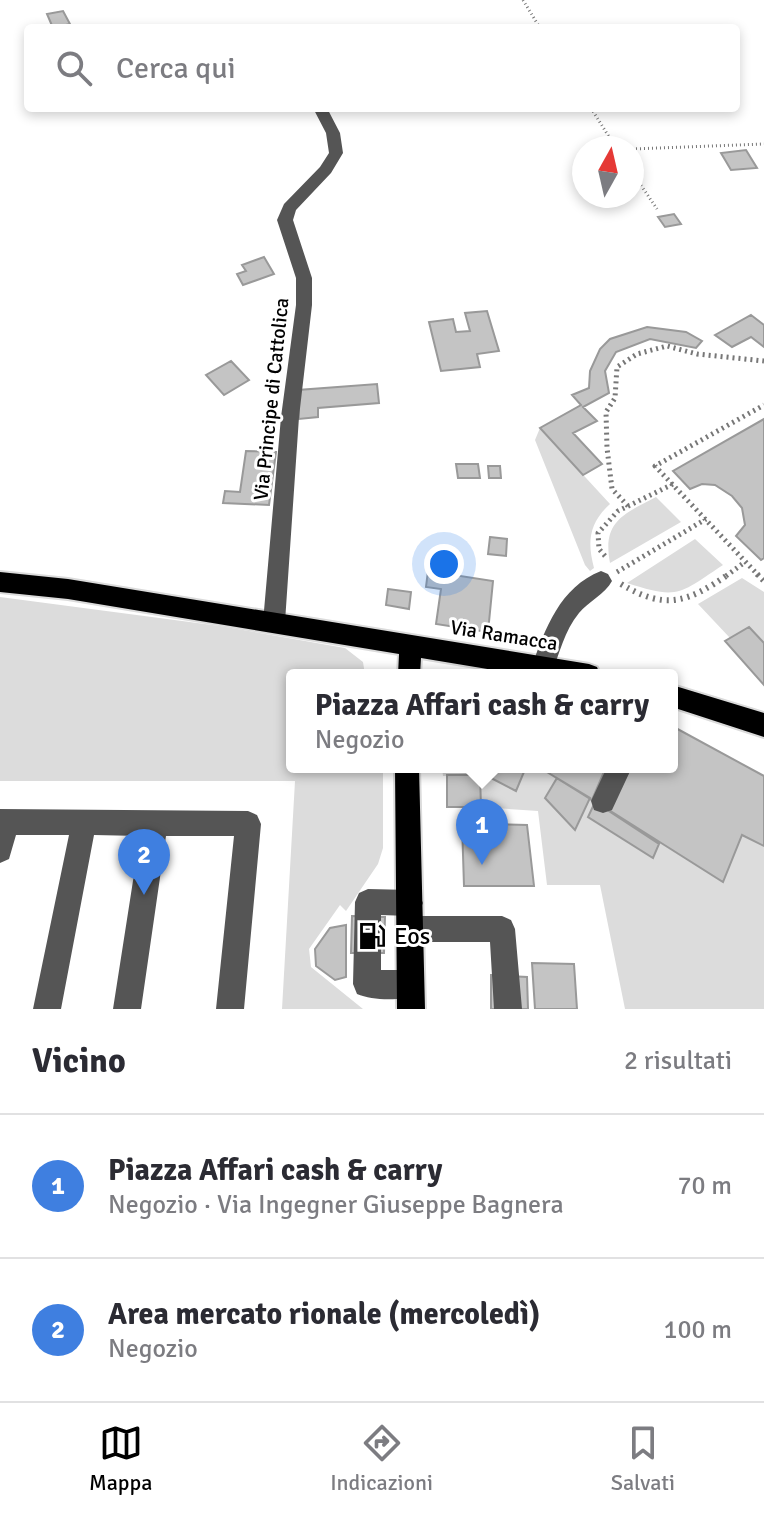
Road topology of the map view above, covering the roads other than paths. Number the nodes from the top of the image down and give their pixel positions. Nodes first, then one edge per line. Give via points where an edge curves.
1 (322, 112) edge
2 (601, 581) dead end
3 (0, 582) edge
4 (269, 621) junction
5 (411, 644) junction
6 (543, 666) junction
7 (409, 669) edge
8 (558, 669) edge
9 (678, 698) edge
10 (764, 725) edge
11 (407, 773) edge
12 (617, 773) edge
13 (603, 801) dead end
14 (4, 822) edge
15 (84, 823) junction
16 (155, 823) junction
17 (0, 850) edge
18 (410, 916) junction
19 (411, 997) edge
20 (47, 1009) edge
21 (127, 1009) edge
22 (230, 1009) edge
23 (508, 1009) edge

1 - 4 street, Via Principe di Cattolica via 336,153 289,208 285,220 304,278
2 - 6 street via 581,593 560,617
3 - 4 main road, Via Ramacca
4 - 5 main road, Via Ramacca
5 - 6 main road, Via Ramacca
5 - 7 main road
6 - 8 main road, Via Ramacca
9 - 10 main road
11 - 18 main road
12 - 13 street
14 - 15 street
14 - 17 street
15 - 16 street
15 - 20 street
16 - 21 street
16 - 22 street via 248,824
18 - 19 main road
18 - 19 street via 368,902 367,984
18 - 23 street via 502,929

